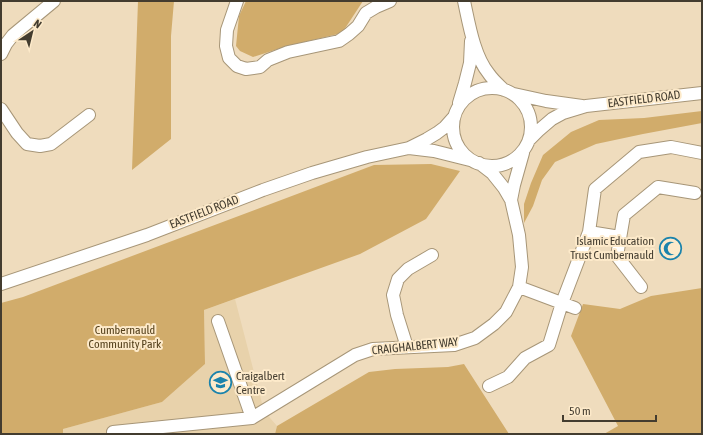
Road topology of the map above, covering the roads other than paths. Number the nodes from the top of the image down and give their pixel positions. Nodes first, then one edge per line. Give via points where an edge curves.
1 (54, 1) edge
2 (237, 1) edge
3 (390, 1) edge
4 (464, 1) edge
5 (471, 34) junction
6 (1, 54) edge
7 (507, 92) junction
8 (702, 93) edge
9 (586, 106) junction
10 (1, 109) edge
11 (455, 113) junction
12 (89, 115) dead end
13 (527, 146) junction
14 (409, 148) junction
15 (702, 153) edge
16 (477, 162) junction
17 (696, 193) dead end
18 (511, 200) junction
19 (589, 232) junction
20 (620, 237) junction
21 (432, 255) dead end
22 (1, 284) edge
23 (519, 287) junction
24 (641, 287) dead end
25 (562, 303) junction
26 (575, 308) dead end
27 (218, 321) dead end
28 (408, 347) junction
29 (490, 386) dead end
30 (252, 418) junction
31 (113, 432) dead end

1 - 6 street via 13,35
2 - 3 street via 227,30 226,46 229,58 237,66 246,69 260,67 268,60 288,52 339,41 358,26 366,13
4 - 5 street
5 - 7 street via 484,67
5 - 11 street via 466,83
7 - 9 street, EASTFIELD ROAD via 532,99
7 - 11 street via 492,88 471,93 462,101
7 - 13 street via 517,97 531,117 532,130
8 - 9 street, EASTFIELD ROAD
9 - 13 street, EASTFIELD ROAD via 552,119 538,131
10 - 12 street via 28,144 40,146 51,144
11 - 14 street, EASTFIELD ROAD via 445,127
11 - 16 street via 455,140 466,156
13 - 16 street via 515,160 504,165 493,167
13 - 18 street, CRAIGHALBERT WAY
14 - 16 street, EASTFIELD ROAD via 434,151
14 - 22 street, EASTFIELD ROAD via 312,173 146,235
15 - 19 street via 671,147 639,152 595,189
16 - 18 street, CRAIGHALBERT WAY via 492,174
17 - 20 street via 658,187 624,215
18 - 23 street, CRAIGHALBERT WAY via 519,236 522,267
19 - 20 street
19 - 25 street
20 - 24 street via 617,256
21 - 28 street via 408,268 398,279 393,295
23 - 25 street
23 - 28 street, CRAIGHALBERT WAY via 506,312 475,338 454,344
25 - 26 street
25 - 29 street via 549,345 526,358 508,377
27 - 30 street
28 - 30 street, CRAIGHALBERT WAY via 373,349 355,355
30 - 31 street, CRAIGHALBERT WAY

